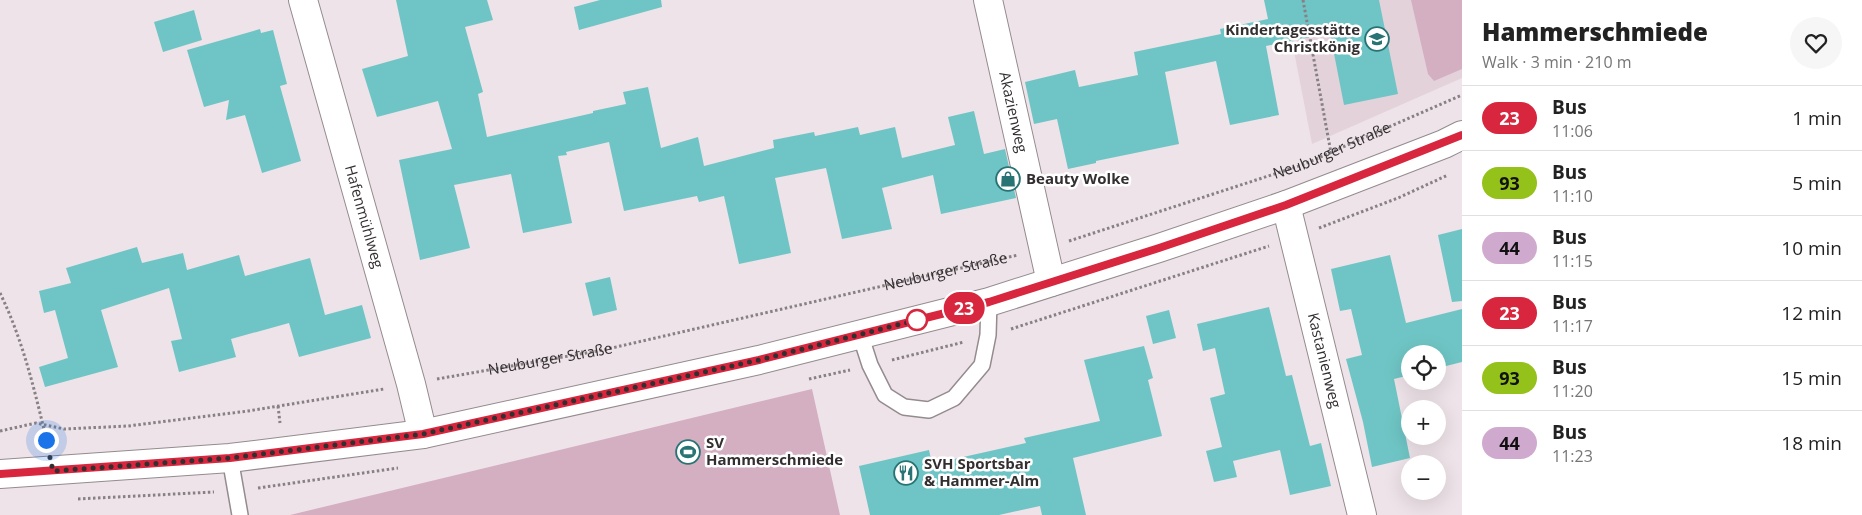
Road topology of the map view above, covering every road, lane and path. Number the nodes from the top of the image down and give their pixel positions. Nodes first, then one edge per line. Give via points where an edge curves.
1 (303, 0) edge
2 (988, 0) edge
3 (1303, 0) edge
4 (1462, 95) edge
5 (1462, 135) edge
6 (1331, 153) junction
7 (1454, 172) dead end
8 (1286, 205) junction
9 (1293, 238) junction
10 (1044, 249) junction
11 (1051, 282) junction
12 (0, 293) edge
13 (989, 302) junction
14 (860, 334) junction
15 (411, 384) junction
16 (42, 424) junction
17 (0, 431) edge
18 (423, 434) junction
19 (230, 458) junction
20 (53, 471) junction
21 (0, 474) edge
22 (240, 515) edge
23 (1362, 515) edge

1 - 15 street, Hafenmühlweg
2 - 10 street, Akazienweg
3 - 6 path
4 - 6 path, Neuburger Straße
5 - 8 street
6 - 10 path, Neuburger Straße via 1302,166
7 - 9 path via 1398,198
8 - 9 street, Kastanienweg
8 - 11 street
9 - 23 street, Kastanienweg
10 - 11 street, Akazienweg
10 - 15 path, Neuburger Straße via 603,350
11 - 13 street
12 - 16 path via 24,356
13 - 14 street
13 - 14 lane via 988,336 982,365 954,398 929,410 904,407 886,395 870,366
14 - 18 street via 759,360
15 - 16 path, Neuburger Straße via 248,411 128,426 64,429
15 - 18 street, Hafenmühlweg
16 - 17 path, Neuburger Straße
16 - 20 path
18 - 19 street
19 - 20 street
19 - 22 lane
20 - 21 street

